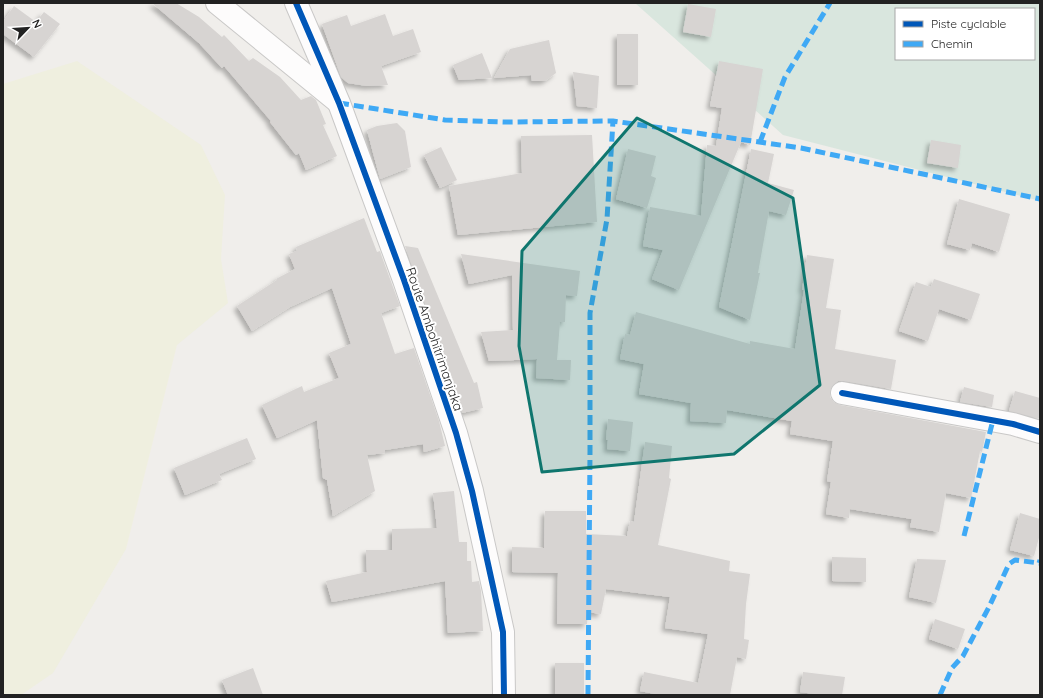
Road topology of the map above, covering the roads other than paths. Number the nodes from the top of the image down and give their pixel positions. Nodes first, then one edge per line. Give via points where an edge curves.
1 (216, 3) edge
2 (296, 3) edge
3 (339, 103) junction
4 (842, 393) dead end
5 (1040, 432) edge
6 (504, 695) edge

1 - 3 street
2 - 3 street, Route Ambohitrimanjaka
3 - 6 street, Route Ambohitrimanjaka via 404,280 456,433 503,632
4 - 5 street via 1013,424

